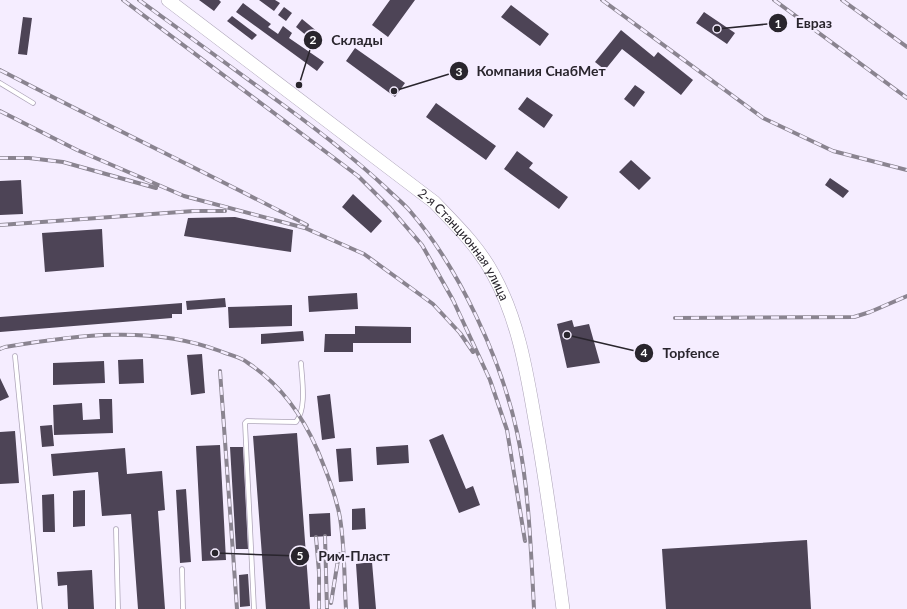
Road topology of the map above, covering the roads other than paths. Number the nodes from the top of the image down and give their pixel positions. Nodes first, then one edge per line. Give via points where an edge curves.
1 (168, 0) edge
2 (0, 83) edge
3 (33, 102) dead end
4 (15, 356) dead end
5 (301, 363) dead end
6 (116, 530) dead end
7 (182, 569) dead end
8 (40, 609) edge
9 (118, 609) edge
10 (183, 609) edge
11 (254, 609) edge
12 (563, 609) edge

1 - 12 main road, 2-я Станционная улица via 434,202 481,254 508,304 525,364 547,490
2 - 3 lane
4 - 8 lane
5 - 11 lane via 302,398 300,417 296,422 245,423
6 - 9 lane
7 - 10 lane

